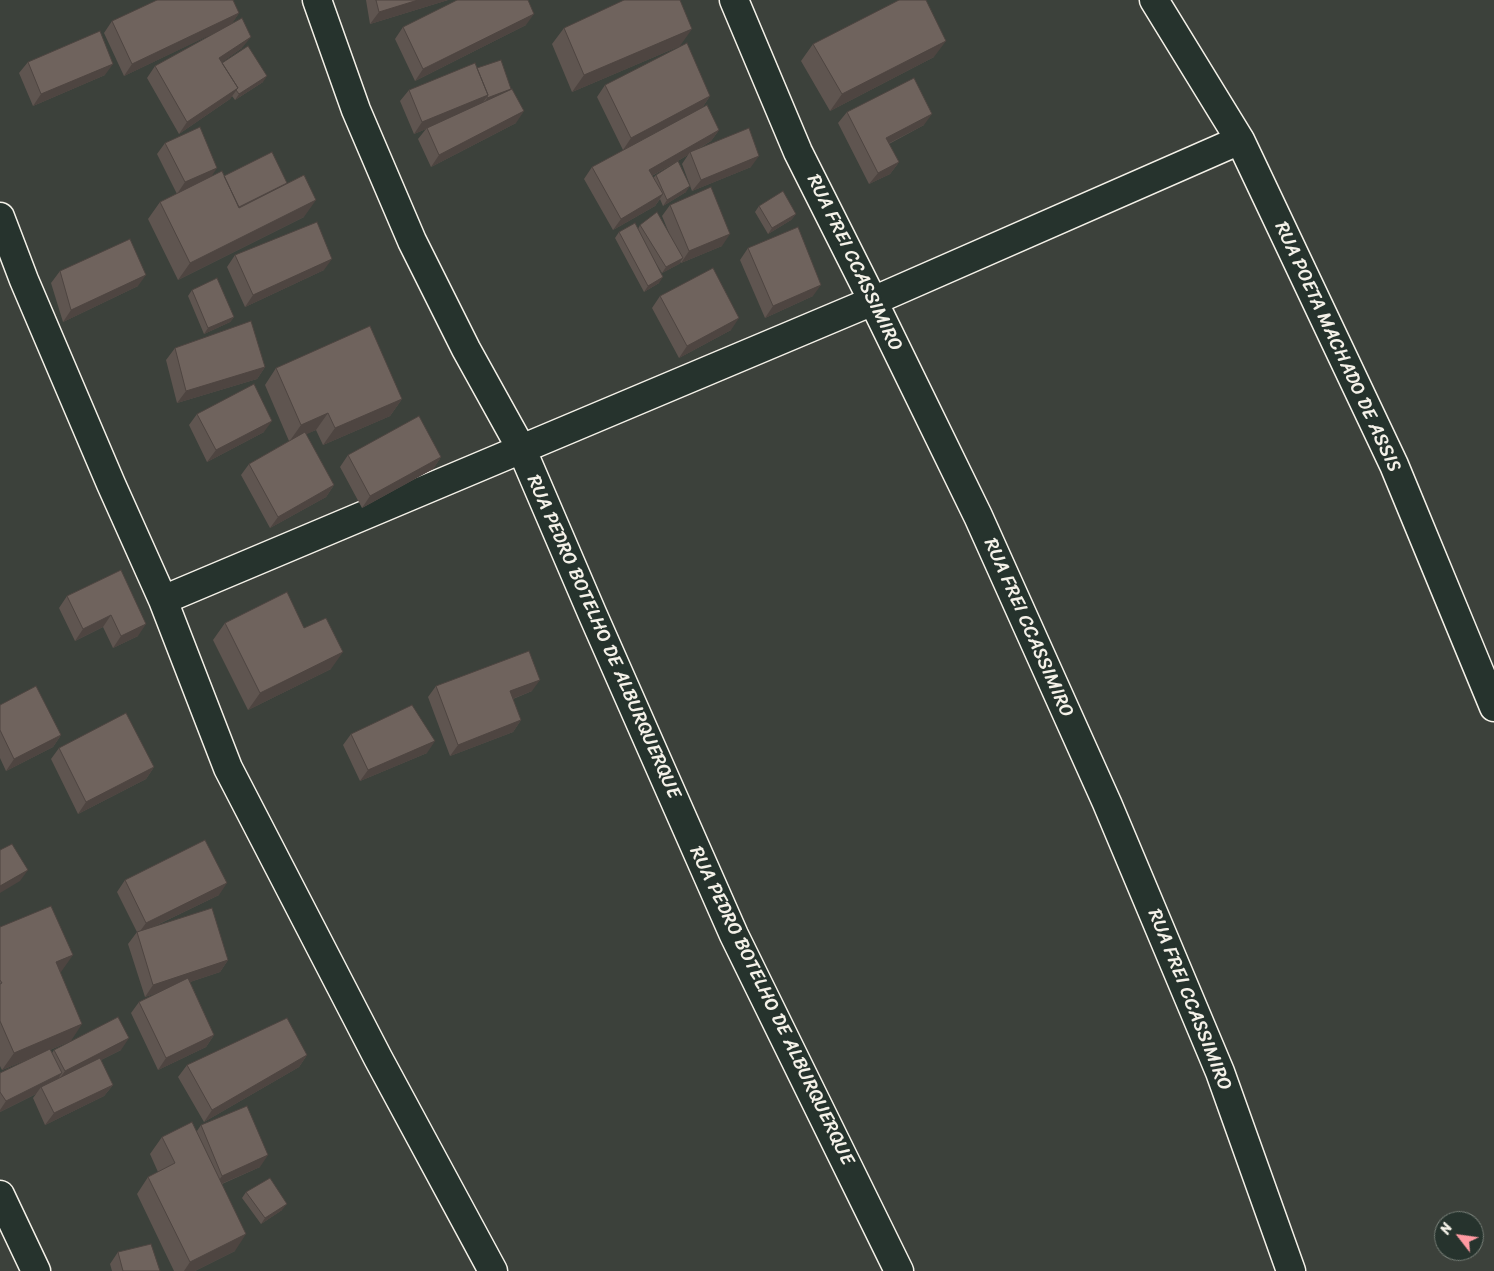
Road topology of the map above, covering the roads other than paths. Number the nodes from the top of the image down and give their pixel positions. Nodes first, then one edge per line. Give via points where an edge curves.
1 (317, 0) edge
2 (734, 0) edge
3 (1154, 0) edge
4 (1240, 140) junction
5 (0, 217) edge
6 (873, 301) junction
7 (522, 450) junction
8 (163, 600) junction
9 (1494, 707) edge
10 (0, 1195) edge
11 (36, 1271) edge
12 (493, 1271) edge
13 (899, 1271) edge
14 (1291, 1271) edge

1 - 7 street, RUA PEDRO BOTELHO DE ALBURQUERQUE via 356,110 412,240 466,349
2 - 6 street, RUA FREI CCASSIMIRO via 798,152
3 - 4 street, RUA POETA MACHADO DE ASSIS
4 - 6 street
4 - 9 street, RUA POETA MACHADO DE ASSIS via 1394,465
5 - 8 street via 24,280
6 - 7 street
6 - 14 street, RUA FREI CCASSIMIRO via 978,516 1107,803 1220,1072
7 - 8 street
7 - 13 street, RUA PEDRO BOTELHO DE ALBURQUERQUE via 734,935
8 - 12 street via 228,768
10 - 11 street

